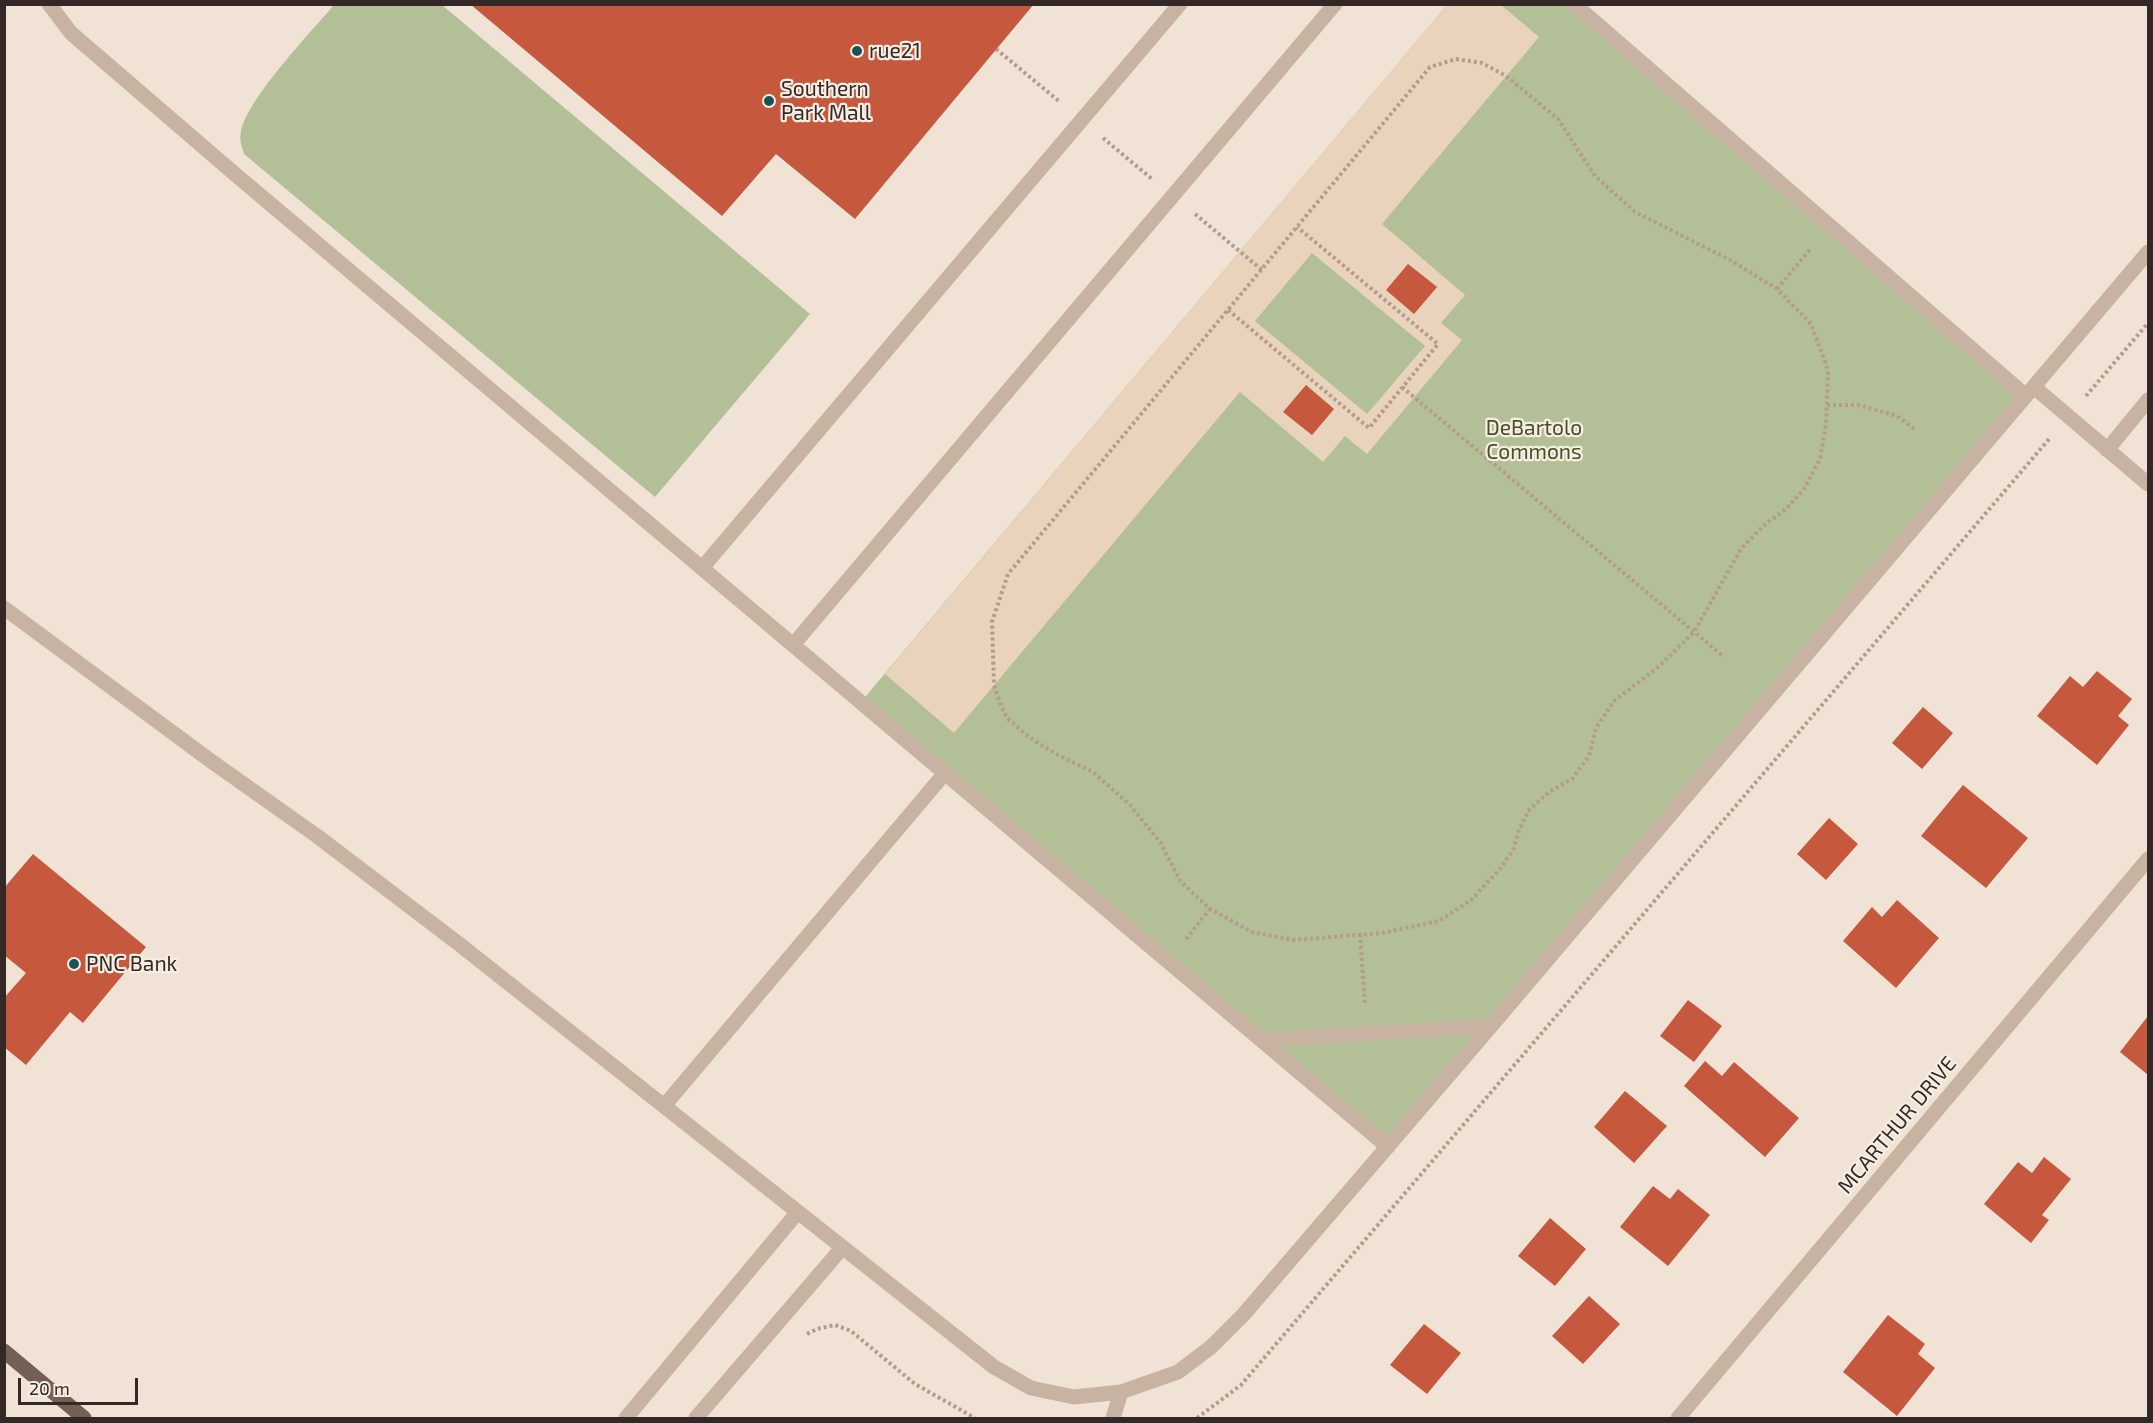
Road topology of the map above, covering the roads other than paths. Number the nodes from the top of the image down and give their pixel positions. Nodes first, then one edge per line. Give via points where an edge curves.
1 (49, 4) edge
2 (1180, 4) edge
3 (1335, 4) edge
4 (1574, 4) edge
5 (2148, 252) edge
6 (2030, 392) junction
7 (2148, 400) edge
8 (2107, 450) junction
9 (2148, 484) edge
10 (702, 568) junction
11 (4, 608) edge
12 (793, 645) junction
13 (945, 773) junction
14 (2148, 859) edge
15 (1491, 1026) junction
16 (1261, 1040) junction
17 (664, 1106) junction
18 (1388, 1147) junction
19 (797, 1213) junction
20 (842, 1248) junction
21 (4, 1351) edge
22 (1121, 1392) junction
23 (75, 1416) edge
24 (626, 1419) edge
25 (696, 1419) edge
26 (1113, 1419) edge
27 (1678, 1419) edge

1 - 10 street via 71,33 130,84
2 - 10 street
3 - 12 street
4 - 6 street via 1830,226
5 - 6 street
6 - 8 street
6 - 15 street
7 - 8 street
8 - 9 street
10 - 12 street
11 - 17 street via 317,836
12 - 13 street
13 - 16 street
13 - 17 street
14 - 27 street, MCARTHUR DRIVE
15 - 16 street
15 - 18 street
16 - 18 street
17 - 19 street
18 - 22 street via 1211,1347 1178,1372
19 - 20 street
19 - 24 street
20 - 22 street via 994,1367 1031,1388 1074,1397
20 - 25 street
21 - 23 main road
22 - 26 street

